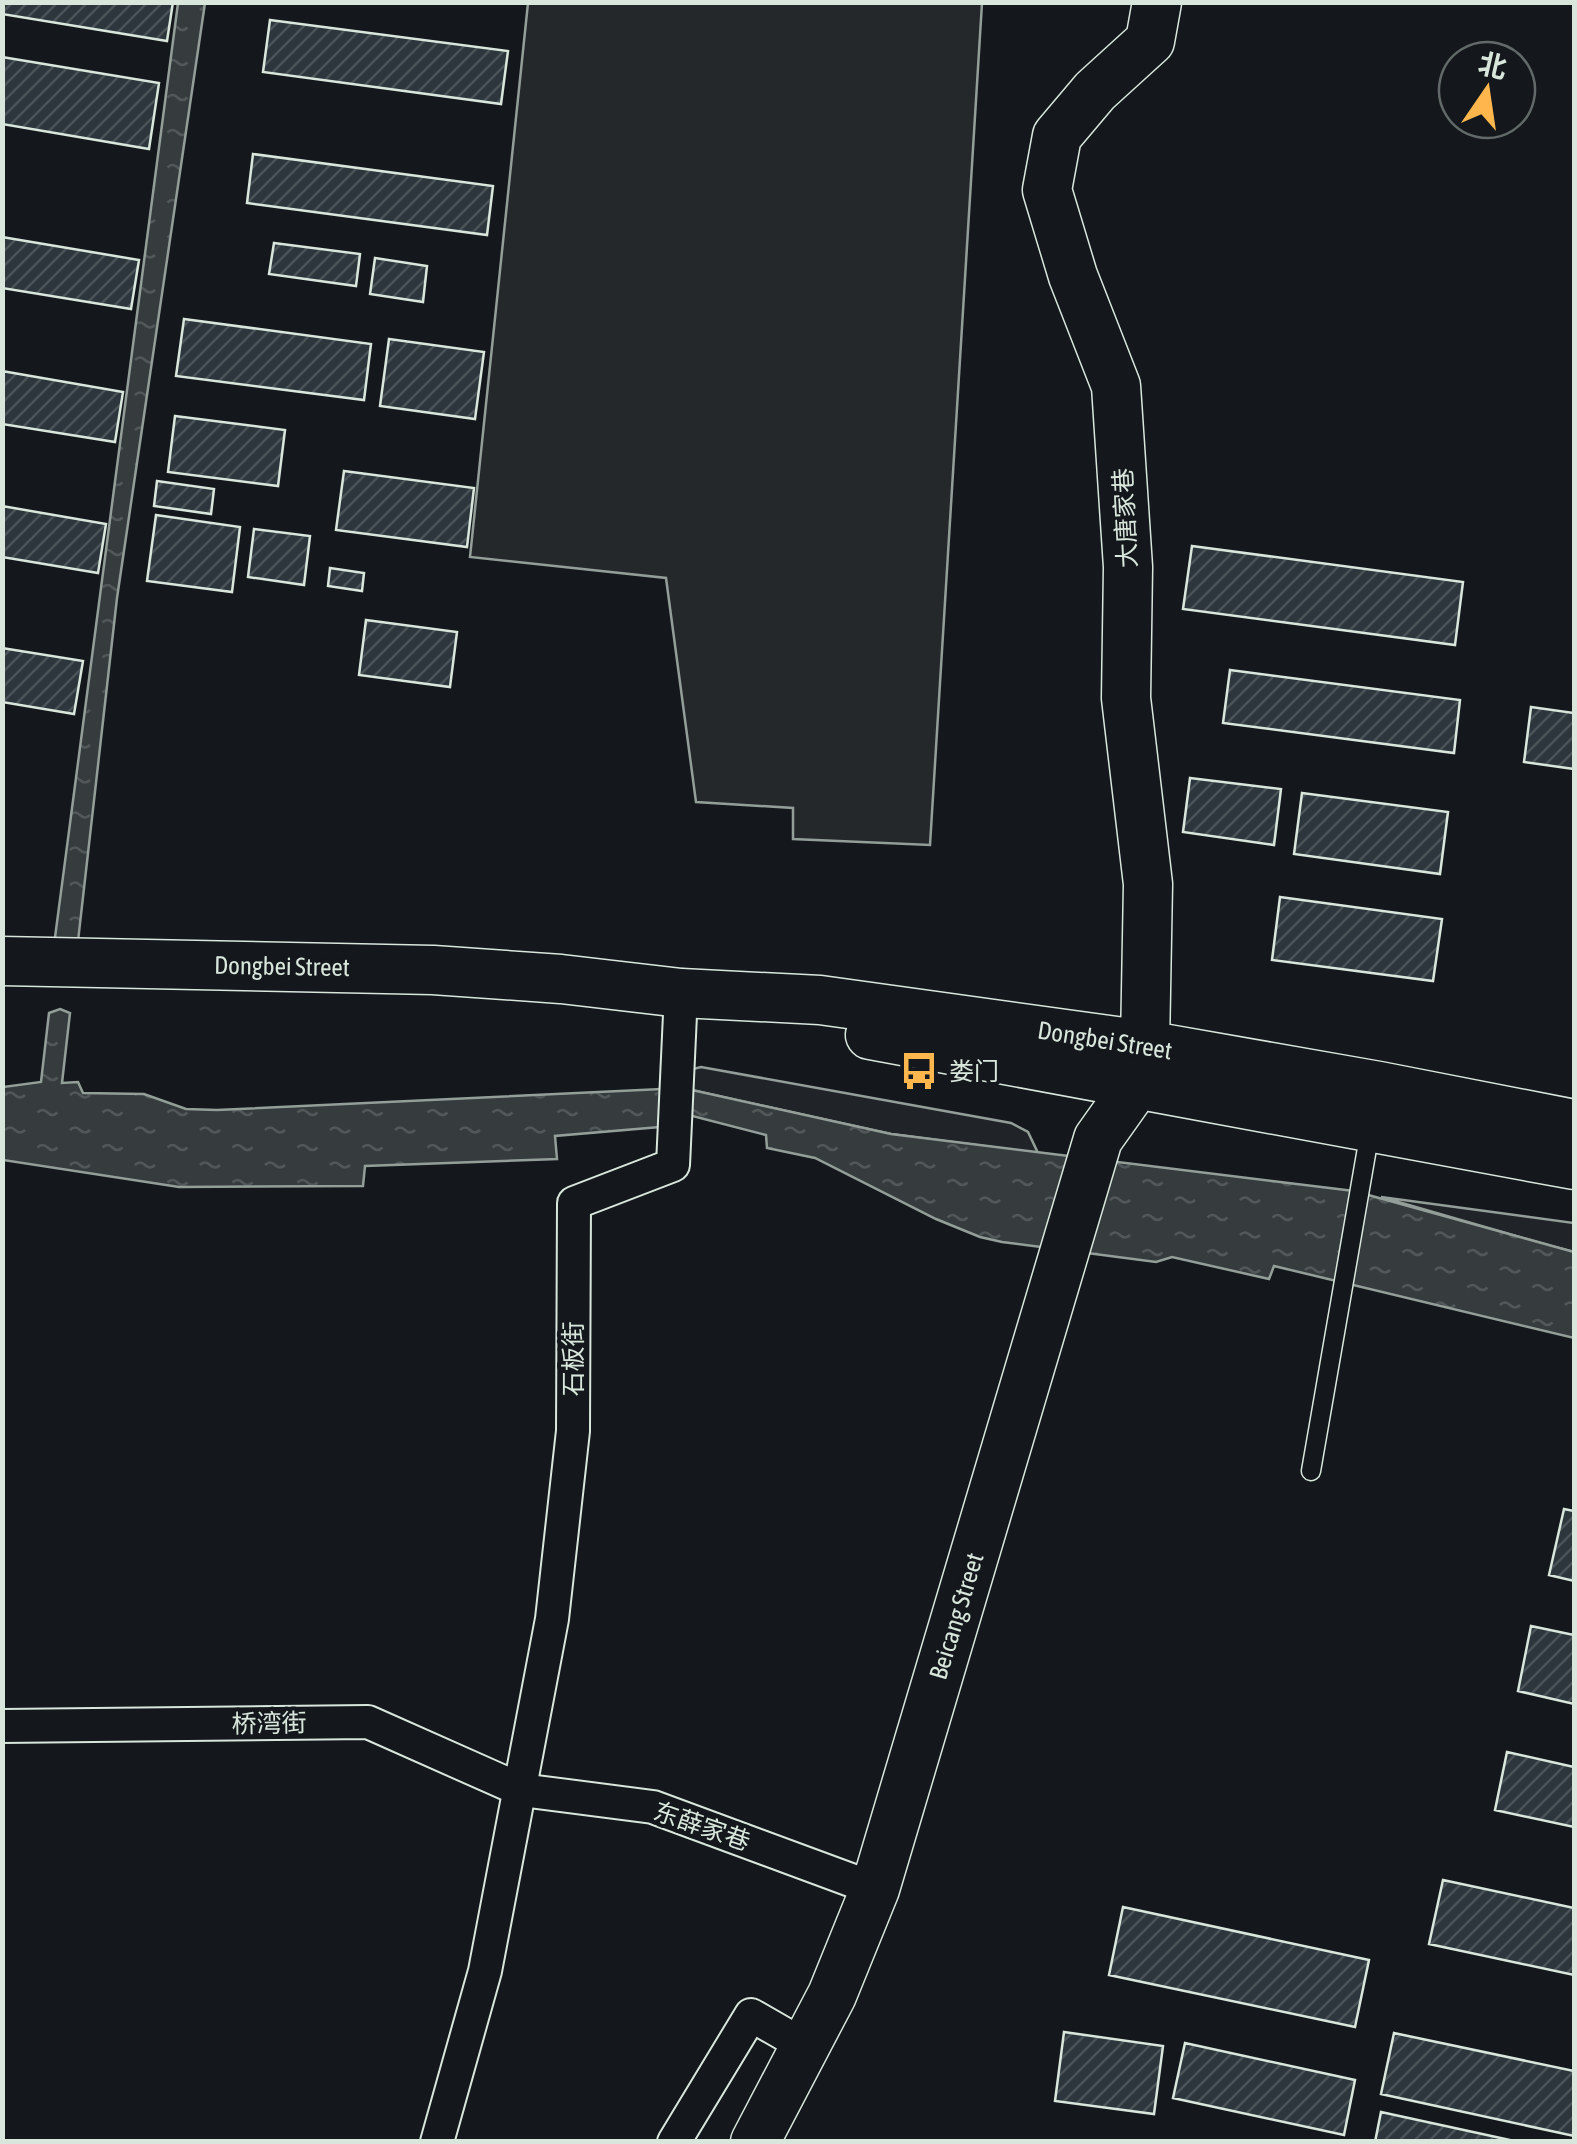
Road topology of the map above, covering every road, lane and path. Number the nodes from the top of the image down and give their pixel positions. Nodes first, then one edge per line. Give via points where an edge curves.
1 (1157, 2) edge
2 (2, 961) edge
3 (681, 993) junction
4 (1141, 1065) junction
5 (1574, 1124) edge
6 (1371, 1126) junction
7 (1522, 1135) junction
8 (1574, 1166) edge
9 (1311, 1471) dead end
10 (2, 1726) edge
11 (521, 1790) junction
12 (876, 1889) junction
13 (805, 2046) junction
14 (438, 2142) edge
15 (674, 2142) edge
16 (755, 2142) edge

1 - 4 main road, 大唐家巷 via 1150,42 1057,136 1047,190 1116,386 1128,568 1126,698 1148,884
2 - 3 main road, Dongbei Street via 433,970
3 - 4 main road, Dongbei Street via 877,1036
3 - 11 street, 石板街 via 673,1165 574,1203 572,1431 552,1618
4 - 6 main road, Dongbei Street
4 - 7 main road, Dongbei Street via 1379,1086
4 - 12 main road, Beicang Street via 1098,1138
5 - 7 main road
6 - 7 main road, Dongbei Street
6 - 9 lane
7 - 8 main road
10 - 11 street, 桥湾街 via 368,1722
11 - 12 street, 东薛家巷 via 653,1806
11 - 14 street via 485,1970
12 - 13 main road, Beicang Street
13 - 15 street via 751,2015
13 - 16 main road, Beicang Street

